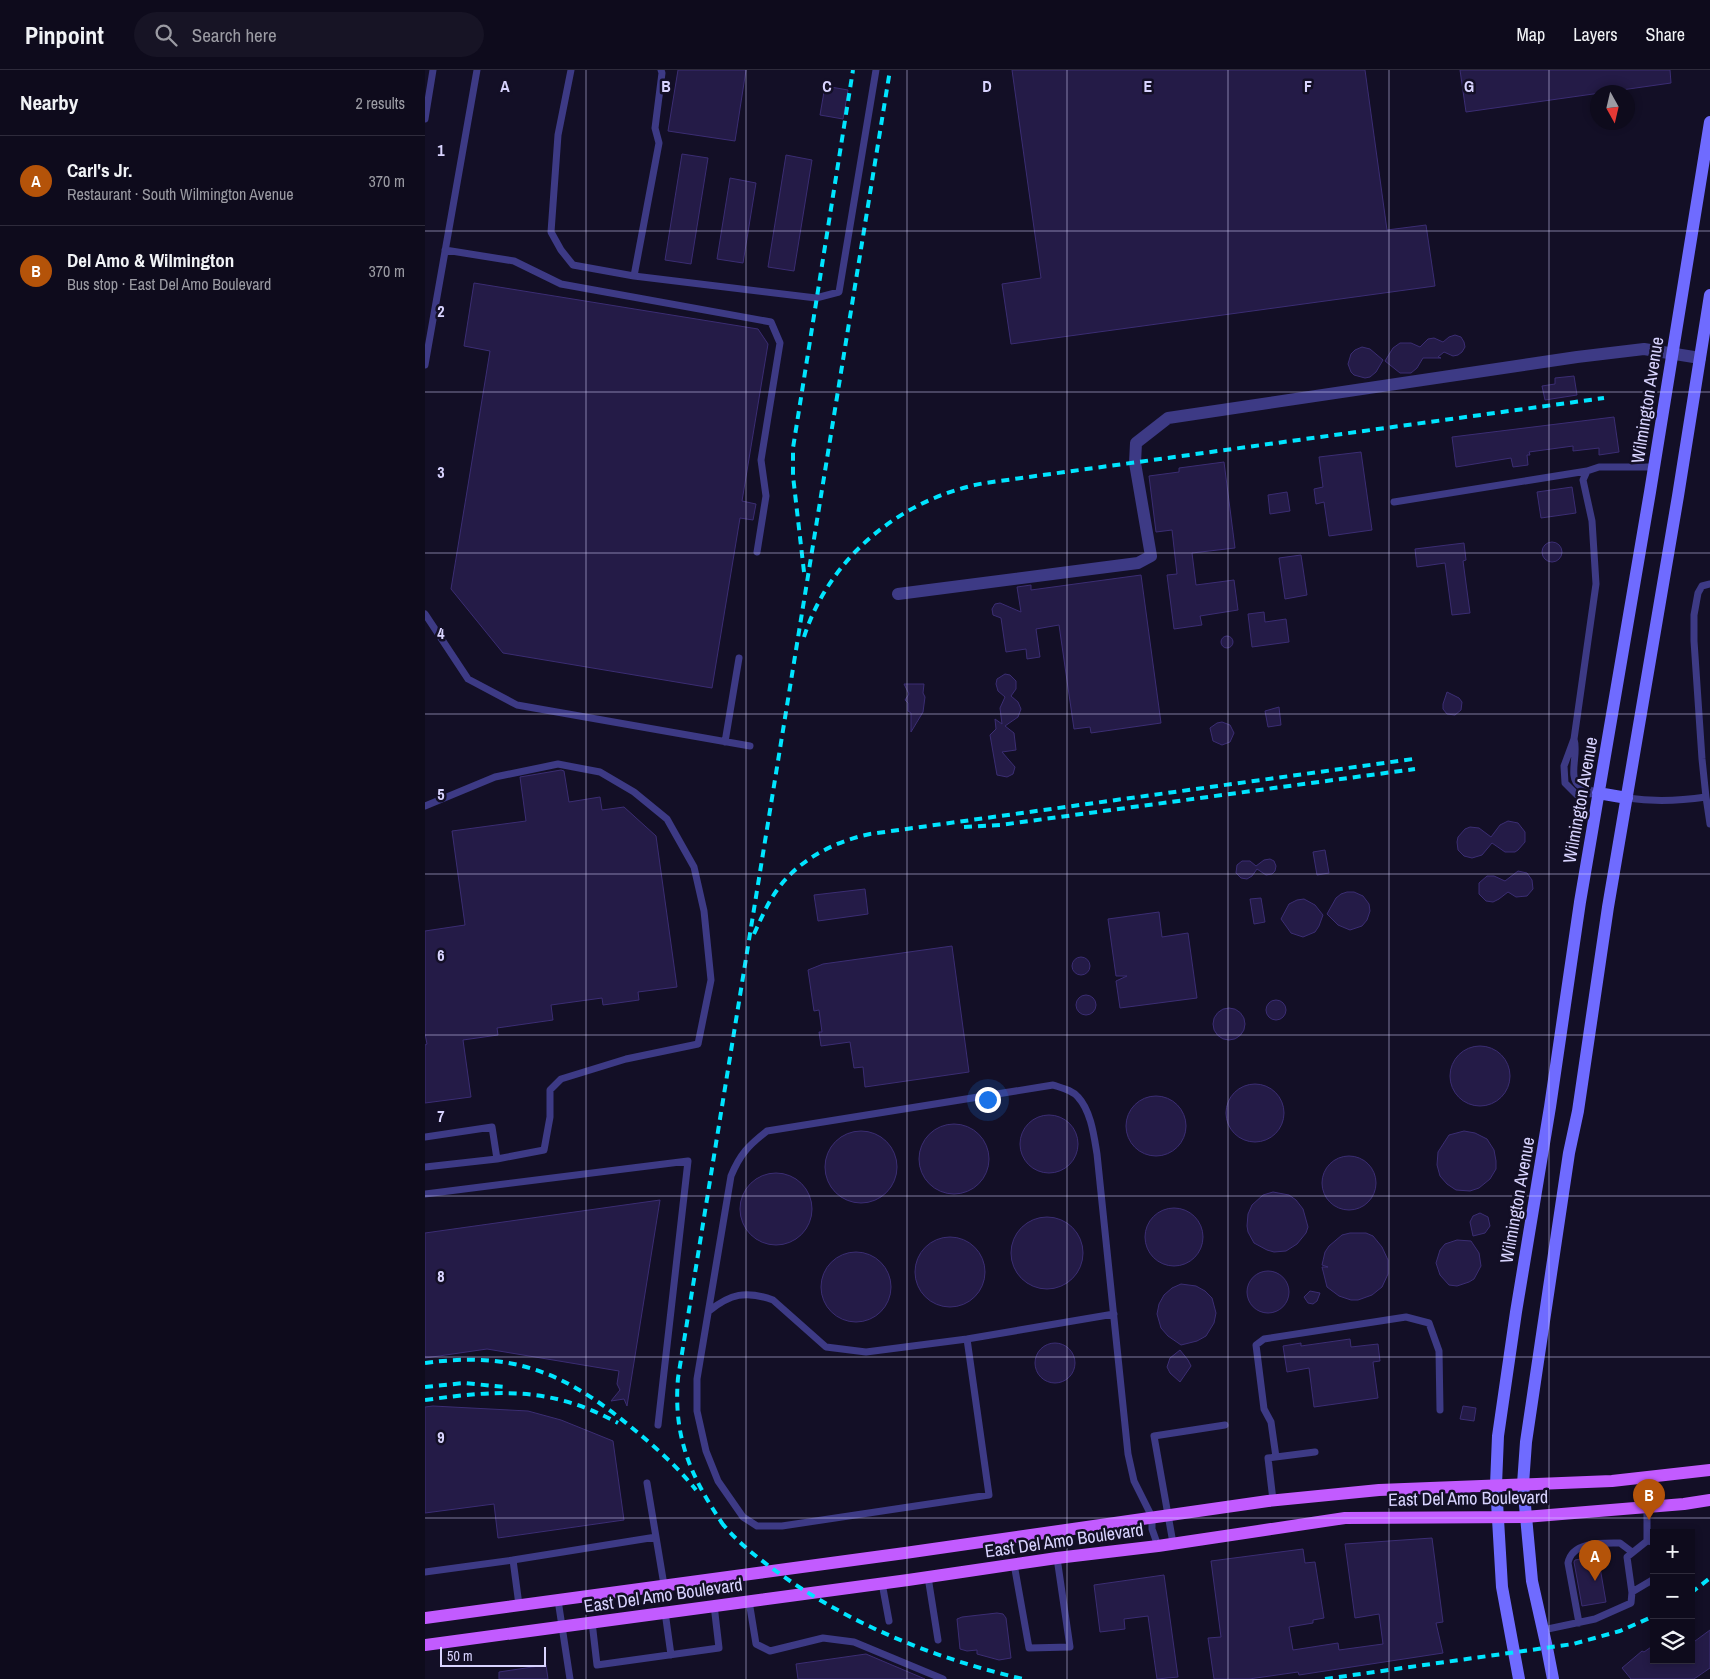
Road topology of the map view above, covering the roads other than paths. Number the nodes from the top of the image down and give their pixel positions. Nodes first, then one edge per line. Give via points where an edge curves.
1 (433, 70) edge
2 (477, 70) edge
3 (571, 70) edge
4 (661, 70) edge
5 (876, 70) edge
6 (425, 120) edge
7 (1710, 122) edge
8 (445, 250) junction
9 (634, 276) junction
10 (1710, 295) edge
11 (1672, 354) junction
12 (1700, 358) junction
13 (425, 365) edge
14 (1654, 467) junction
15 (1587, 472) junction
16 (1394, 502) dead end
17 (757, 552) dead end
18 (1710, 584) edge
19 (898, 594) dead end
20 (425, 614) edge
21 (739, 658) dead end
22 (725, 742) junction
23 (750, 746) dead end
24 (1710, 755) edge
25 (1702, 759) junction
26 (1599, 793) junction
27 (1706, 797) junction
28 (1627, 798) junction
29 (425, 806) edge
30 (1710, 824) edge
31 (425, 1137) edge
32 (497, 1159) junction
33 (425, 1167) edge
34 (425, 1194) edge
35 (709, 1311) junction
36 (1114, 1314) junction
37 (967, 1339) junction
38 (1440, 1410) dead end
39 (658, 1425) dead end
40 (1225, 1425) dead end
41 (1315, 1452) dead end
42 (1276, 1457) junction
43 (1710, 1470) edge
44 (647, 1484) dead end
45 (1523, 1484) junction
46 (1496, 1485) junction
47 (1273, 1500) junction
48 (1710, 1500) edge
49 (1647, 1507) junction
50 (1169, 1515) junction
51 (1152, 1517) junction
52 (1498, 1517) junction
53 (1525, 1517) junction
54 (1650, 1532) edge
55 (656, 1537) junction
56 (1650, 1542) edge
57 (1173, 1543) junction
58 (1158, 1546) junction
59 (1632, 1552) junction
60 (1057, 1558) junction
61 (513, 1560) junction
62 (1014, 1564) junction
63 (425, 1572) edge
64 (928, 1577) junction
65 (1650, 1582) edge
66 (882, 1583) junction
67 (664, 1585) junction
68 (1632, 1593) junction
69 (558, 1600) junction
70 (749, 1601) junction
71 (519, 1605) junction
72 (714, 1605) junction
73 (665, 1612) junction
74 (425, 1618) edge
75 (889, 1621) dead end
76 (592, 1622) junction
77 (1579, 1623) junction
78 (562, 1626) junction
79 (1543, 1630) junction
80 (938, 1640) dead end
81 (425, 1645) edge
82 (671, 1655) junction
83 (570, 1679) edge
84 (943, 1679) edge
85 (1519, 1679) edge
86 (1553, 1679) edge

1 - 6 lane
2 - 8 lane
3 - 9 lane via 558,136 551,232 573,265
4 - 9 lane via 655,128 659,143
5 - 9 lane via 839,292 816,298
7 - 11 main road, Wilmington Avenue
8 - 13 lane
8 - 17 lane via 514,261 561,284 771,322 780,343 761,460 766,496
10 - 12 main road
11 - 12 street
11 - 14 main road, Wilmington Avenue
11 - 19 street via 1644,349 1569,358 1168,418 1136,443 1135,463 1151,556 1138,563
12 - 28 main road
14 - 15 lane via 1599,467
14 - 26 main road, Wilmington Avenue
15 - 16 lane
15 - 26 lane via 1583,480 1592,521 1596,584 1574,739 1564,766 1565,782 1577,795
18 - 25 lane via 1702,586 1698,592 1695,615
20 - 22 lane via 468,679 517,705
21 - 22 lane
22 - 23 lane
24 - 25 lane
25 - 27 lane
26 - 28 main road
26 - 46 main road, Wilmington Avenue via 1516,1312 1498,1436
27 - 28 lane via 1673,801
27 - 30 lane
28 - 45 main road via 1544,1316
29 - 32 lane via 495,777 558,764 600,772 634,792 667,819 694,866 704,912 711,980 698,1044 626,1059 561,1079 550,1090 550,1117 544,1150
31 - 32 lane via 492,1127
32 - 33 lane
34 - 39 lane via 688,1161
35 - 36 lane via 731,1176 745,1150 767,1131 1053,1085 1078,1097 1092,1127
35 - 37 lane via 733,1296 762,1296 773,1300 826,1347 860,1352
35 - 37 lane via 697,1379 697,1411 706,1451 718,1481 743,1517 757,1526 782,1526 989,1495
36 - 37 lane
36 - 51 lane via 1129,1454 1134,1480
38 - 42 lane via 1439,1351 1429,1323 1406,1317 1265,1339 1256,1345 1264,1409 1271,1422
40 - 50 lane via 1154,1436
41 - 42 lane
42 - 47 lane via 1268,1458
43 - 45 main road, East Del Amo Boulevard via 1612,1481
44 - 55 lane
45 - 46 main road, East Del Amo Boulevard
45 - 53 main road
46 - 47 main road, East Del Amo Boulevard via 1379,1490
46 - 52 main road, Wilmington Avenue
47 - 50 main road, East Del Amo Boulevard
48 - 49 main road, East Del Amo Boulevard
49 - 53 main road, East Del Amo Boulevard
49 - 54 lane
50 - 51 main road, East Del Amo Boulevard
50 - 57 lane
51 - 58 lane
51 - 67 main road, East Del Amo Boulevard
52 - 53 main road, East Del Amo Boulevard
52 - 57 main road, East Del Amo Boulevard via 1345,1518
52 - 85 main road, Wilmington Avenue via 1502,1587
53 - 79 main road via 1532,1581
55 - 61 lane
55 - 67 lane
56 - 59 lane
57 - 58 main road, East Del Amo Boulevard
58 - 60 main road, East Del Amo Boulevard
59 - 68 lane via 1627,1557
59 - 77 lane via 1620,1542 1597,1543 1579,1547 1570,1556 1568,1563
60 - 62 main road, East Del Amo Boulevard
60 - 62 lane via 1070,1647 1029,1648
61 - 63 lane
61 - 71 lane
62 - 64 main road, East Del Amo Boulevard
64 - 66 main road, East Del Amo Boulevard
64 - 80 lane
65 - 68 lane
66 - 70 main road, East Del Amo Boulevard
66 - 75 lane
67 - 69 main road, East Del Amo Boulevard
68 - 77 lane via 1631,1603
69 - 71 main road, East Del Amo Boulevard
69 - 78 lane
70 - 72 main road, East Del Amo Boulevard
70 - 84 lane via 756,1644 770,1651 823,1638 854,1642
71 - 74 main road, East Del Amo Boulevard
72 - 73 main road, East Del Amo Boulevard
72 - 82 lane via 719,1648
73 - 76 main road, East Del Amo Boulevard
73 - 82 lane
76 - 78 main road, East Del Amo Boulevard
76 - 82 lane via 597,1666
77 - 79 lane
78 - 81 main road, East Del Amo Boulevard
78 - 83 lane
79 - 86 main road

